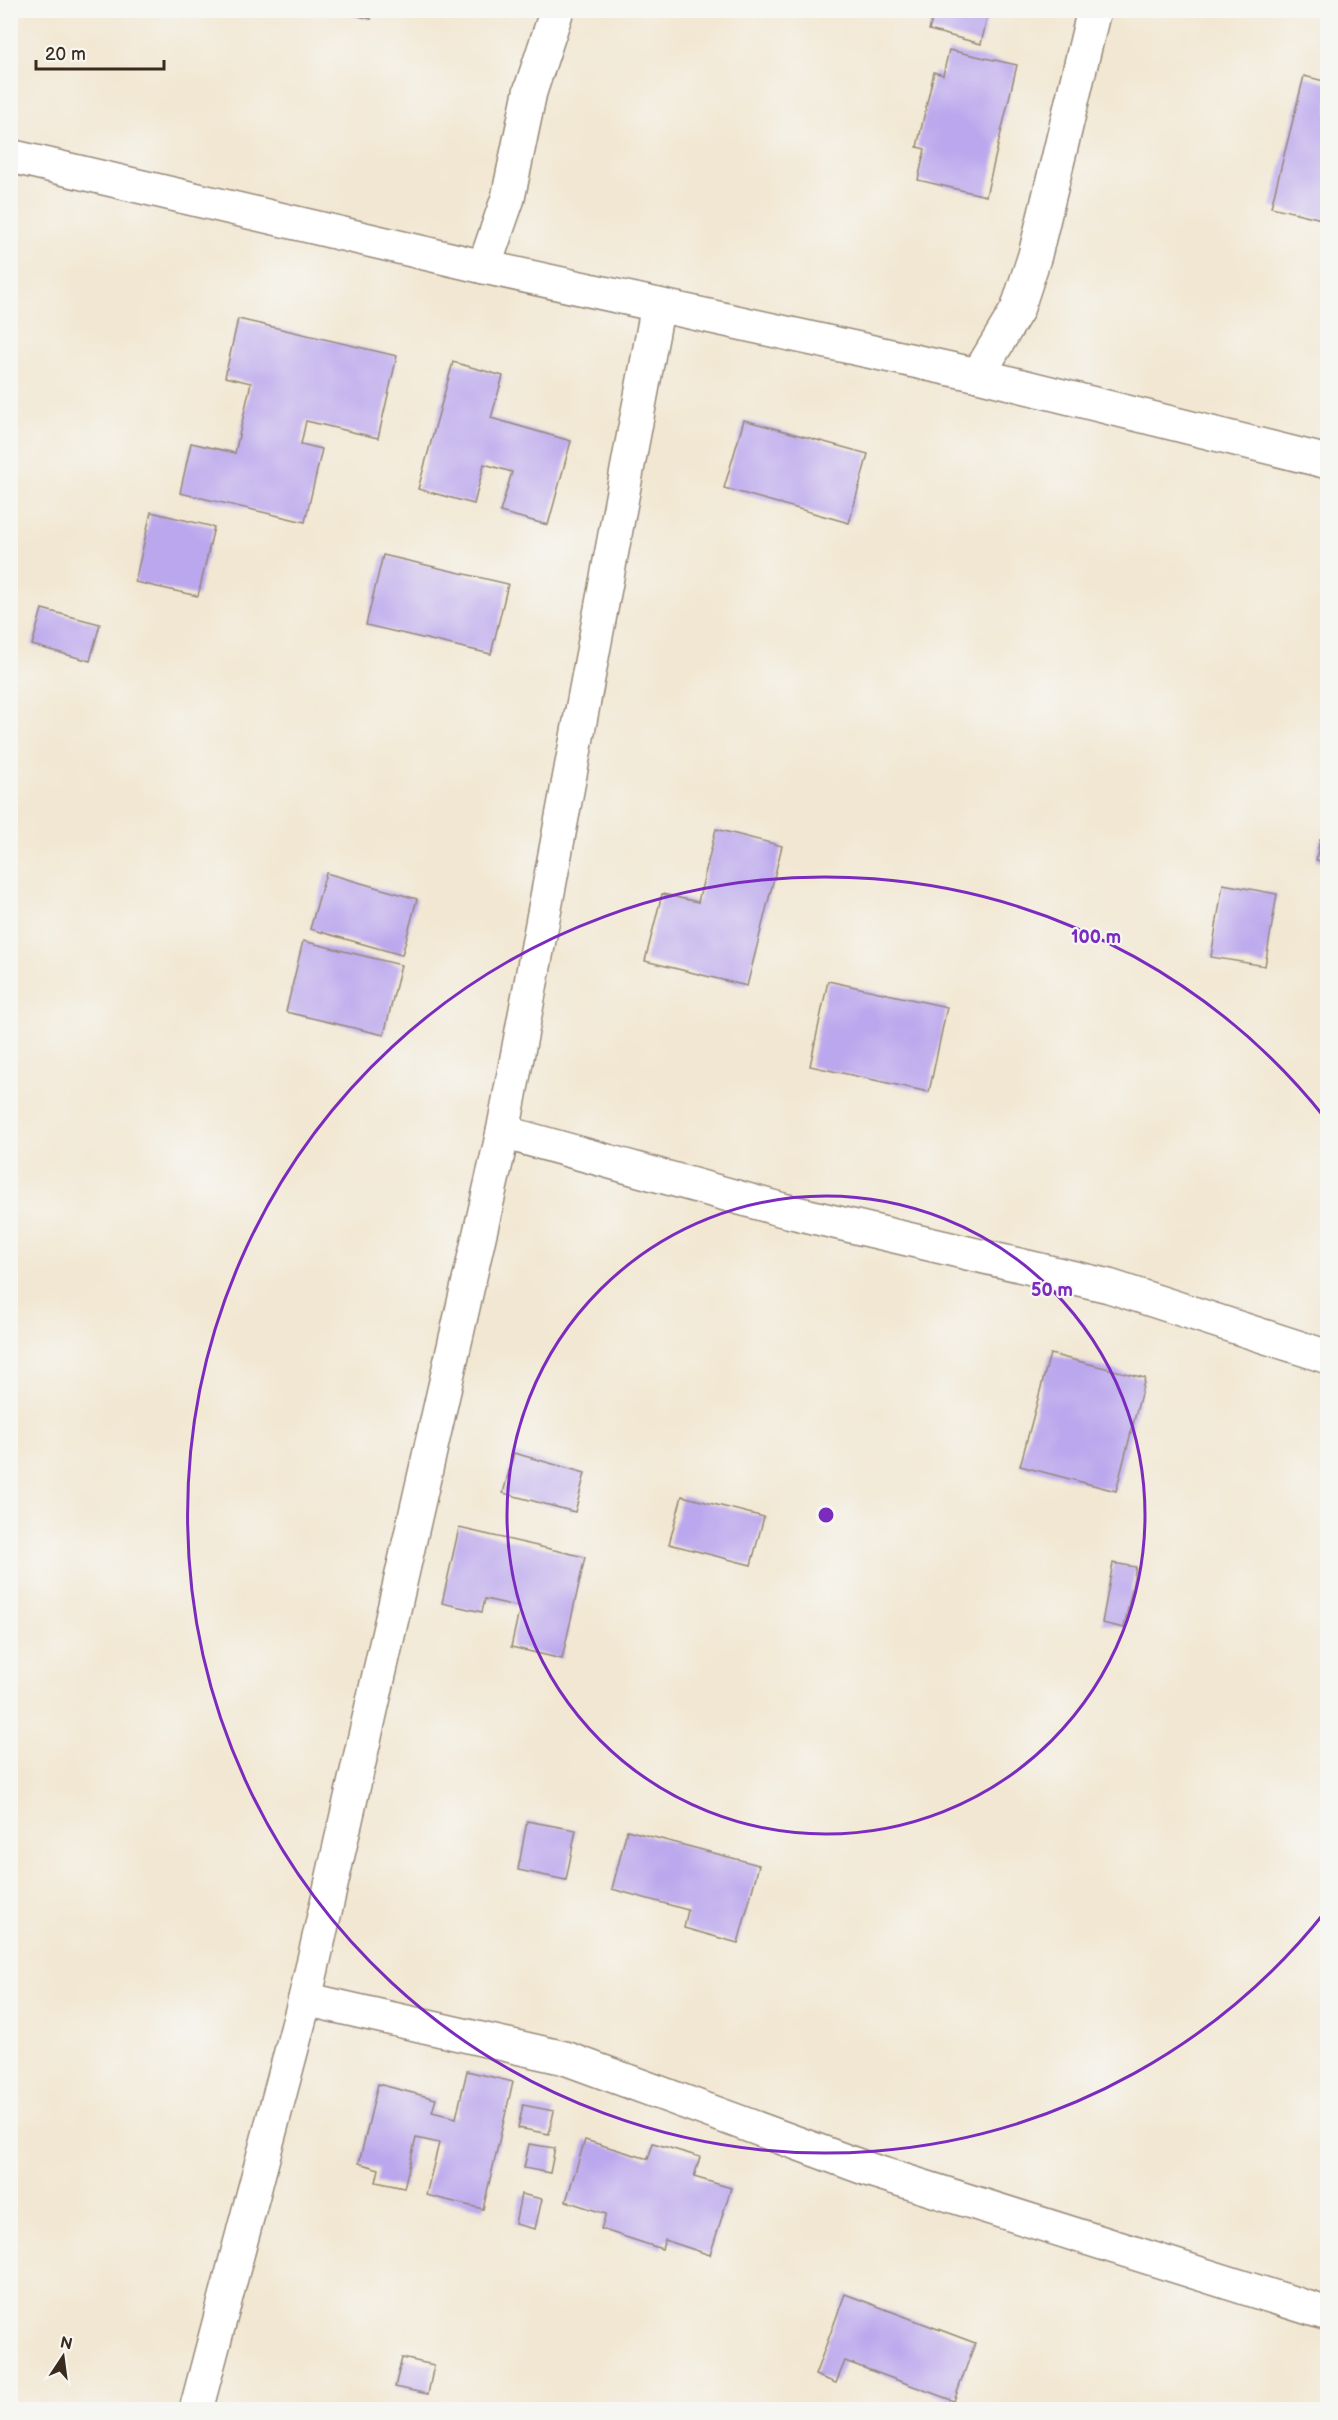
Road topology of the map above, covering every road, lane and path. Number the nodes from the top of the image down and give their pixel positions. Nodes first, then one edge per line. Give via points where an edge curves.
1 (557, 10) edge
2 (1094, 10) edge
3 (10, 156) edge
4 (484, 267) junction
5 (658, 305) junction
6 (978, 375) junction
7 (1328, 462) edge
8 (503, 1132) junction
9 (1328, 1356) edge
10 (305, 1999) junction
11 (1328, 2314) edge
12 (196, 2409) edge

1 - 4 street via 530,92 508,198
2 - 6 street via 1035,255 1017,310
3 - 4 street
4 - 5 street
5 - 6 street
5 - 8 street
6 - 7 street
8 - 9 street via 783,1210 1109,1286
8 - 10 street
10 - 11 street via 565,2058 870,2170
10 - 12 street

